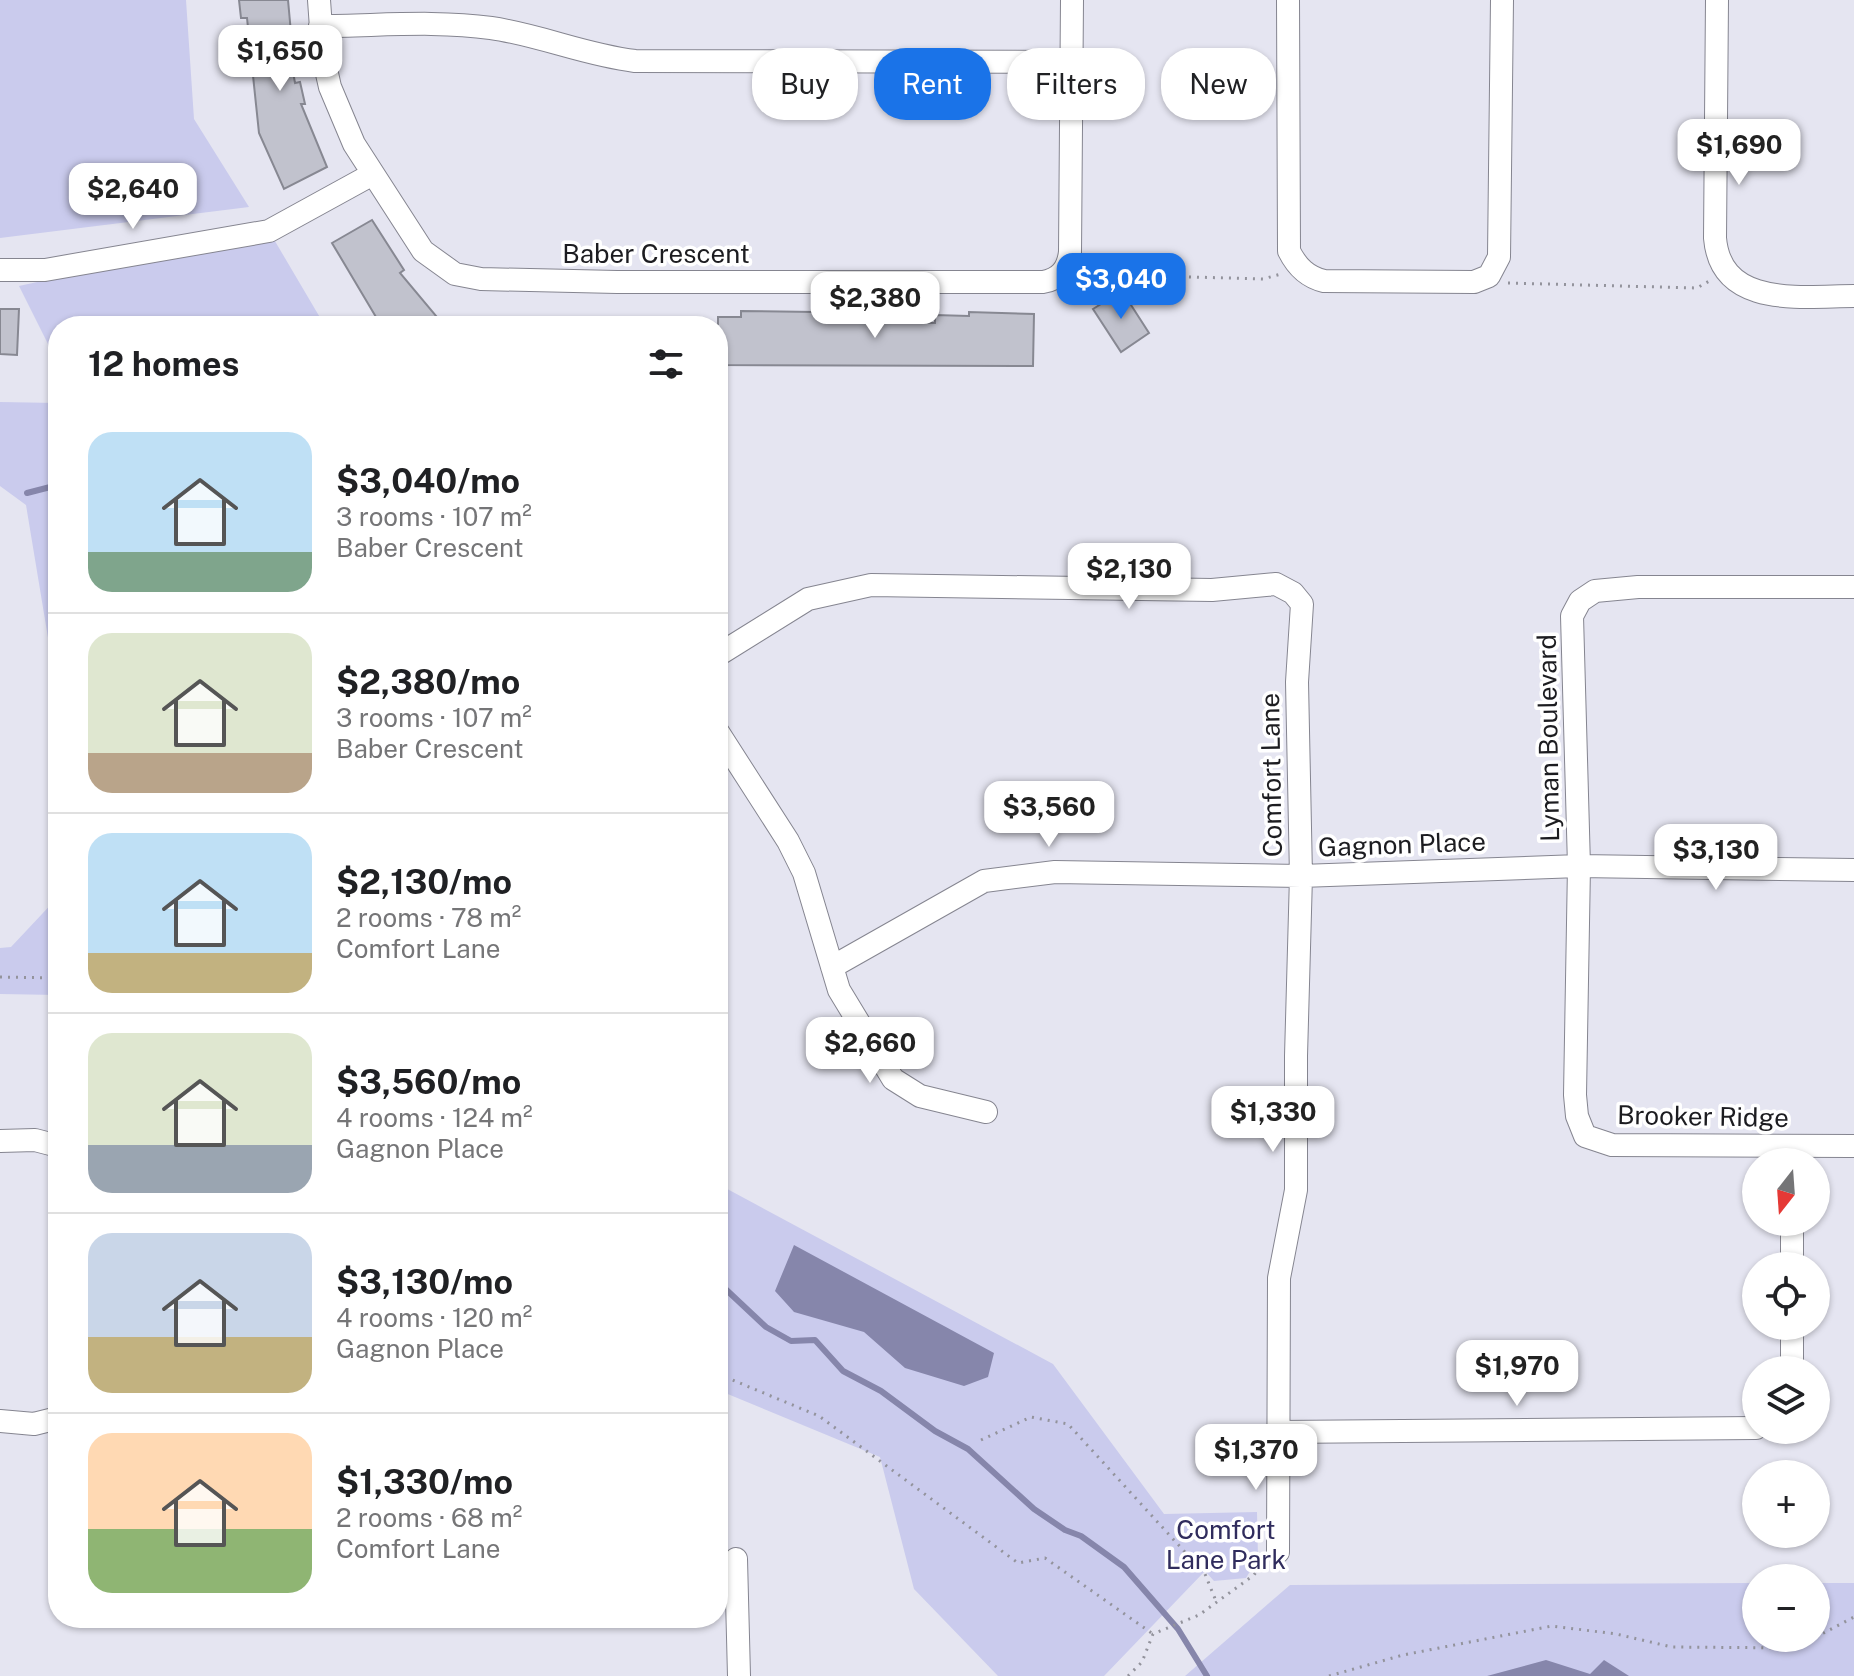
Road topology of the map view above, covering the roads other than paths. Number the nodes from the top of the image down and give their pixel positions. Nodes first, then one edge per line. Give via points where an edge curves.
1 (319, 0) edge
2 (1072, 0) edge
3 (1288, 0) edge
4 (1502, 0) edge
5 (1717, 0) edge
6 (320, 26) junction
7 (1074, 48) edge
8 (1007, 62) edge
9 (1073, 120) edge
10 (371, 175) junction
11 (0, 270) edge
12 (1854, 296) edge
13 (1854, 587) edge
14 (728, 649) edge
15 (728, 748) edge
16 (1579, 866) junction
17 (1854, 870) edge
18 (1301, 876) junction
19 (832, 967) junction
20 (986, 1112) dead end
21 (0, 1141) edge
22 (48, 1143) edge
23 (1854, 1146) edge
24 (1830, 1149) edge
25 (1742, 1152) edge
26 (48, 1420) edge
27 (0, 1421) edge
28 (1742, 1428) edge
29 (1279, 1432) junction
30 (1278, 1552) road end
31 (736, 1559) dead end
32 (739, 1676) edge

1 - 6 street, Baber Crescent
2 - 7 street
3 - 4 street via 1289,251 1300,268 1324,281 1474,282 1494,270 1499,257
5 - 12 street via 1715,238 1726,271 1744,288 1763,294
6 - 8 street via 473,26 635,61
6 - 10 street, Baber Crescent via 335,101
9 - 10 street, Baber Crescent via 1070,252 1060,275 1043,282 474,279 427,256
10 - 11 street via 269,231 45,270
13 - 16 street, Lyman Boulevard via 1638,587 1595,591 1580,601 1572,616
14 - 18 street, Comfort Lane via 808,599 871,585 1212,590 1276,584 1302,604 1297,682
15 - 19 street via 804,873
16 - 17 street, Gagnon Place
16 - 18 street, Gagnon Place
16 - 25 street, Brooker Ridge via 1575,1095 1585,1136 1612,1145
18 - 19 street, Gagnon Place via 1055,872 984,881
18 - 29 street, Comfort Lane via 1296,1190 1279,1278
19 - 20 street via 839,990 893,1079 920,1096
21 - 22 street
23 - 24 street, Brooker Ridge
26 - 27 street
28 - 29 street
29 - 30 street, Comfort Lane
31 - 32 street

